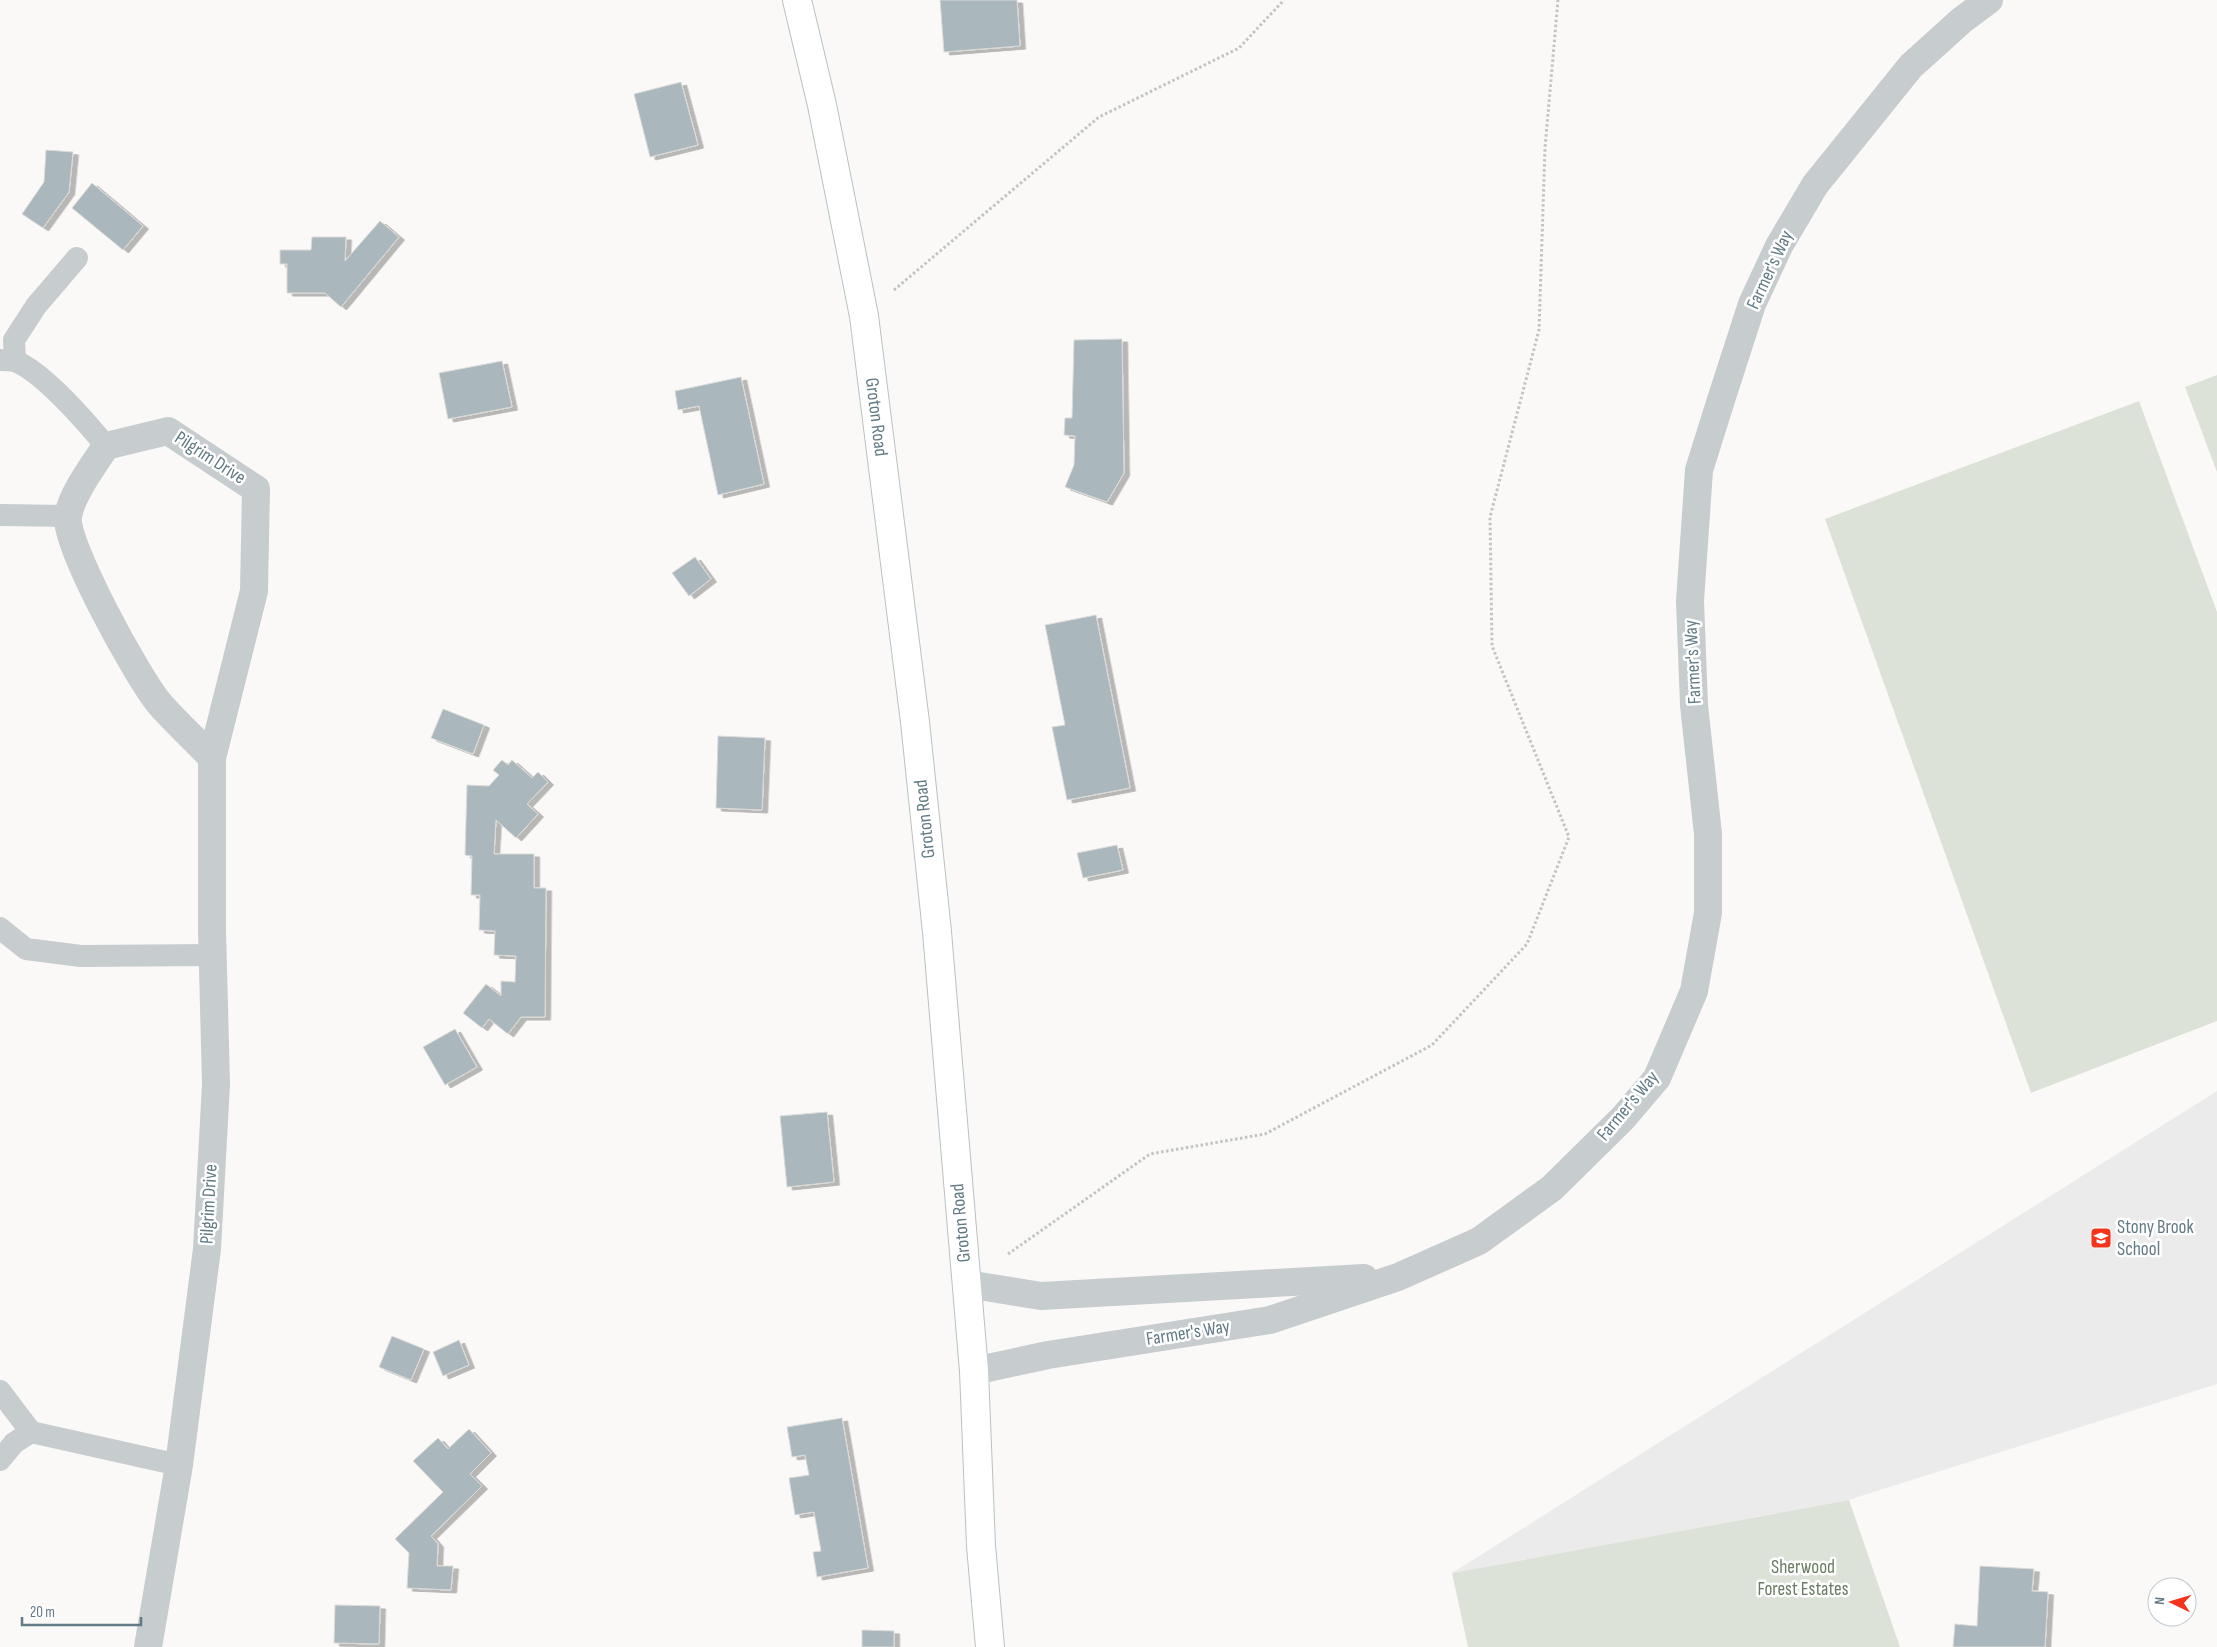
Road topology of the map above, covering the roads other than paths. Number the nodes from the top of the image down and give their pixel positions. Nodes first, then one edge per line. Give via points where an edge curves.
1 (797, 0) edge
2 (1989, 0) edge
3 (77, 258) dead end
4 (8, 360) edge
5 (106, 446) junction
6 (0, 514) edge
7 (68, 516) junction
8 (212, 758) junction
9 (0, 928) edge
10 (213, 955) junction
11 (1398, 1276) junction
12 (966, 1284) junction
13 (974, 1371) junction
14 (0, 1391) edge
15 (31, 1432) junction
16 (0, 1460) edge
17 (179, 1465) junction
18 (148, 1647) edge
19 (990, 1647) edge

1 - 12 main road, Groton Road via 824,114 864,316 916,731 937,932
2 - 11 street, Farmer's Way via 1911,66 1814,185 1779,246 1752,304 1717,411 1699,470 1690,601 1694,705 1708,834 1708,914 1694,991 1657,1078 1623,1118 1552,1188 1479,1241
3 - 4 lane via 36,306 14,340
4 - 5 lane via 34,374 76,410
5 - 7 street via 80,486
5 - 8 street, Pilgrim Drive via 168,431 256,489 254,591
6 - 7 lane
7 - 8 street via 72,541 112,626 158,702
8 - 10 street, Pilgrim Drive
9 - 10 lane via 26,949 72,955
10 - 17 street, Pilgrim Drive via 216,1084 207,1249
11 - 12 street, Farmer's Way via 1041,1296
11 - 13 street, Farmer's Way via 1270,1320 1048,1355
12 - 13 main road, Groton Road
13 - 19 main road, Groton Road
14 - 15 lane
15 - 16 lane via 14,1443
15 - 17 lane
17 - 18 street, Pilgrim Drive

